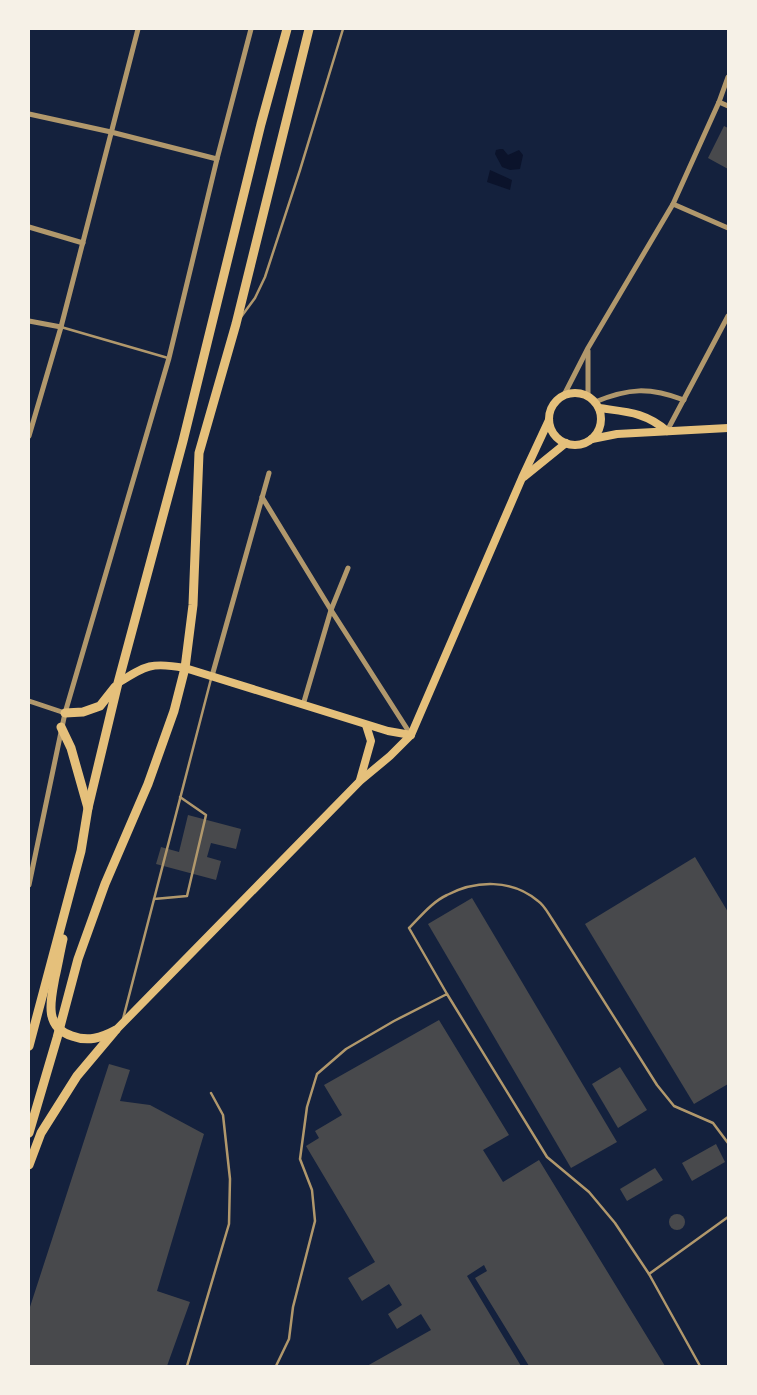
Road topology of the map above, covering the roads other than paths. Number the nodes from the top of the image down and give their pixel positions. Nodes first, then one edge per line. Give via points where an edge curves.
1 (138, 29) edge
2 (251, 29) edge
3 (287, 29) edge
4 (309, 29) edge
5 (343, 29) edge
6 (728, 77) edge
7 (720, 102) junction
8 (728, 106) edge
9 (29, 114) edge
10 (111, 132) junction
11 (217, 159) junction
12 (673, 204) junction
13 (29, 227) edge
14 (728, 228) edge
15 (83, 243) junction
16 (728, 316) edge
17 (29, 322) edge
18 (236, 324) junction
19 (61, 327) junction
20 (588, 348) junction
21 (169, 358) junction
22 (564, 395) junction
23 (684, 400) junction
24 (594, 402) junction
25 (549, 420) junction
26 (728, 428) edge
27 (667, 431) junction
28 (29, 436) edge
29 (592, 438) junction
30 (566, 443) junction
31 (269, 473) dead end
32 (522, 478) junction
33 (262, 497) junction
34 (348, 568) dead end
35 (331, 610) junction
36 (185, 668) junction
37 (212, 676) junction
38 (118, 683) junction
39 (29, 701) edge
40 (303, 705) junction
41 (65, 713) junction
42 (366, 725) junction
43 (61, 727) junction
44 (411, 735) junction
45 (360, 781) junction
46 (180, 797) junction
47 (88, 808) junction
48 (81, 851) junction
49 (31, 866) edge
50 (29, 885) edge
51 (154, 899) junction
52 (447, 994) junction
53 (119, 1027) junction
54 (60, 1029) junction
55 (29, 1046) edge
56 (211, 1093) dead end
57 (29, 1132) edge
58 (728, 1143) edge
59 (29, 1165) edge
60 (728, 1217) edge
61 (648, 1274) junction
62 (186, 1366) edge
63 (276, 1366) edge
64 (700, 1366) edge

1 - 10 street
2 - 11 street
3 - 38 highway
4 - 18 highway
5 - 18 lane via 266,277
6 - 7 street
7 - 8 street
7 - 12 street
9 - 10 street
10 - 11 street
10 - 15 street
11 - 21 street
12 - 14 street
12 - 20 street
13 - 15 street
15 - 19 street
16 - 23 street
17 - 19 street
18 - 36 highway via 199,453 193,605
19 - 21 lane
19 - 28 street
20 - 22 street
20 - 24 street
21 - 41 street
22 - 24 main road via 576,393
22 - 25 main road via 553,405
23 - 24 street via 663,392 638,390 616,393
23 - 27 street
24 - 27 main road via 648,417
24 - 29 main road via 601,423
25 - 30 main road via 556,436
25 - 32 main road
26 - 27 main road
27 - 29 main road
29 - 30 main road via 582,444
30 - 32 main road
31 - 33 street
32 - 44 main road
33 - 35 street
33 - 37 street
34 - 35 street
35 - 40 street
35 - 44 street
36 - 37 main road
36 - 38 main road via 164,664 142,668
36 - 54 highway via 174,711 148,784 105,884 78,959
37 - 40 main road
37 - 46 lane
38 - 41 highway via 100,706 83,712
38 - 47 highway
39 - 41 street
40 - 42 main road
41 - 43 street
42 - 44 main road
42 - 45 main road via 371,741
43 - 47 highway via 71,748
43 - 49 street
44 - 45 main road
45 - 53 main road
46 - 51 lane
46 - 51 lane via 206,815 187,896
47 - 48 highway
48 - 54 highway via 50,1004 51,1017
48 - 55 highway
49 - 50 street
51 - 53 lane
52 - 58 lane via 409,928 446,895 470,886 490,882 527,894 539,902 552,919 668,1099 674,1106 713,1123
52 - 61 lane via 547,1157 589,1192 615,1223
52 - 63 lane via 346,1049 317,1074 306,1107 300,1159 312,1190 315,1221 293,1307 289,1339
53 - 54 highway via 94,1039 80,1039
53 - 59 highway via 77,1076 41,1133
54 - 57 highway
56 - 62 lane via 223,1115 230,1179 229,1224
60 - 61 lane
61 - 64 lane

